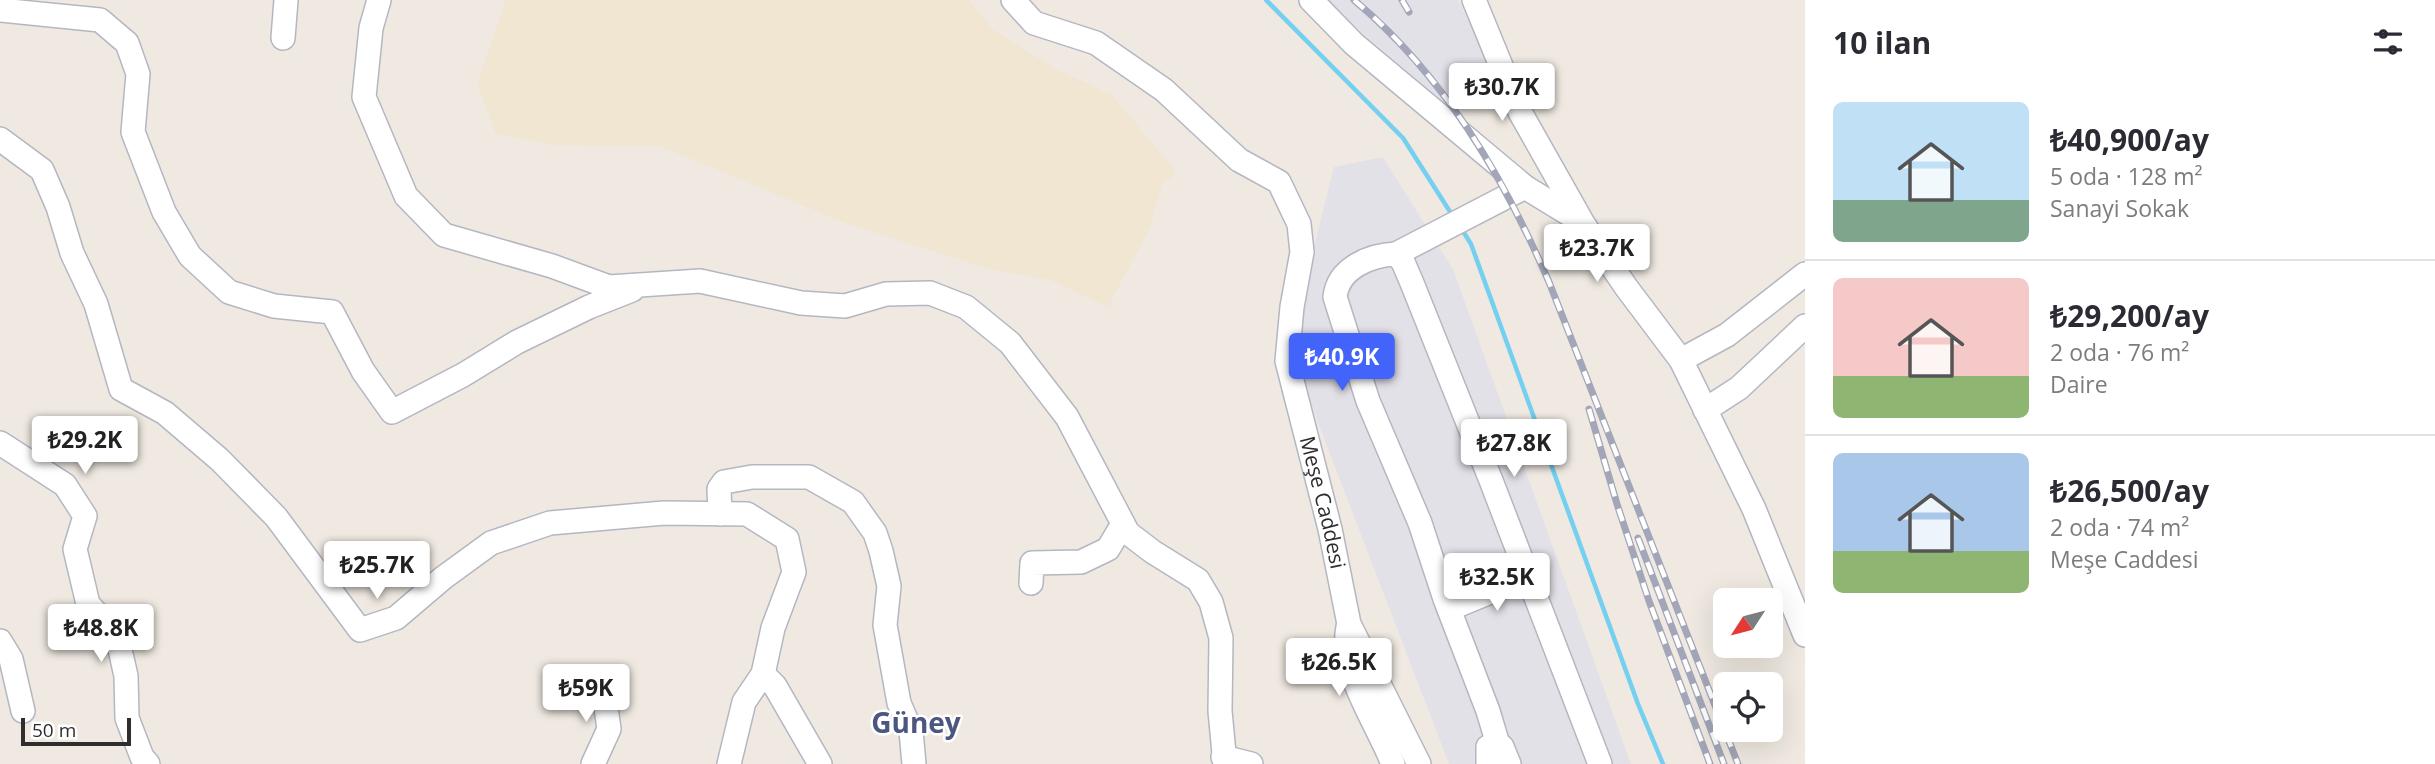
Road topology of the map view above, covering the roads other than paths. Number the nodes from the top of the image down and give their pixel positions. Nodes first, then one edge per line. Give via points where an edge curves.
1 (286, 0) edge
2 (379, 0) edge
3 (1013, 0) edge
4 (1311, 0) edge
5 (1474, 0) edge
6 (0, 10) edge
7 (283, 38) dead end
8 (0, 139) edge
9 (1525, 187) junction
10 (1582, 222) junction
11 (1396, 254) junction
12 (1805, 274) edge
13 (648, 284) junction
14 (1805, 326) edge
15 (1681, 360) junction
16 (1705, 410) junction
17 (0, 443) edge
18 (720, 514) junction
19 (1123, 524) junction
20 (1527, 577) junction
21 (1031, 583) dead end
22 (1449, 608) junction
23 (1349, 624) junction
24 (1805, 635) edge
25 (0, 641) edge
26 (763, 674) junction
27 (603, 687) dead end
28 (23, 711) dead end
29 (1497, 759) edge
30 (1224, 760) edge
31 (148, 764) edge
32 (593, 764) edge
33 (729, 764) edge
34 (820, 764) edge
35 (914, 764) edge
36 (1251, 764) edge
37 (1393, 764) edge
38 (1419, 764) edge
39 (1600, 764) edge

1 - 7 street
2 - 13 street via 371,28 364,97 406,196 444,235 608,286
3 - 23 street, Meşe Caddesi via 1034,23 1096,43 1164,90 1239,160 1279,182 1299,224 1302,252 1287,361
4 - 9 street via 1353,44
5 - 10 street via 1520,112
6 - 13 street via 100,20 127,43 138,74 133,132 164,212 190,256 229,292 274,306 332,312 363,371 392,412 517,342
8 - 18 street via 42,170 96,304 121,388 165,413 220,460 276,517 360,630 396,618 491,543 550,523 664,513
9 - 10 street
9 - 11 street
10 - 15 street
11 - 20 street via 1412,283
11 - 22 street via 1379,255 1344,275 1335,297 1368,401 1420,523
12 - 15 street via 1727,335
13 - 19 street via 699,281 801,303 845,306 886,294 930,293 967,307 1010,343 1067,417
14 - 16 street via 1739,388
15 - 16 street
16 - 24 street via 1754,509
17 - 31 street via 65,485 85,516 75,549 88,604 117,636 126,676 127,718
18 - 26 street via 747,514 787,539 794,572 773,628
18 - 35 street via 719,489 724,482 752,477 809,477 853,502 881,551 889,586 885,625 899,703 911,731
19 - 21 street via 1108,549 1081,562 1032,563
19 - 30 street via 1153,552 1198,580 1211,603 1221,638
20 - 22 street
20 - 39 street
22 - 29 street via 1488,711
23 - 37 street via 1345,642 1350,671
23 - 38 street, Meşe Caddesi
25 - 28 street via 11,659
26 - 33 street via 744,702
26 - 34 street via 775,686
27 - 32 street via 609,729
30 - 36 street

